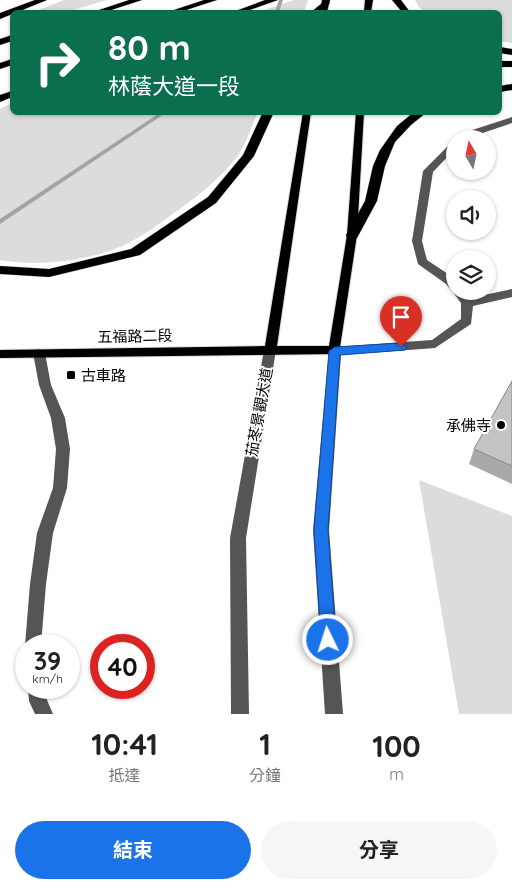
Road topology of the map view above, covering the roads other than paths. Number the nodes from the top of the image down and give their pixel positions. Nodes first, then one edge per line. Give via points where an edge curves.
1 (43, 0) edge
2 (138, 0) edge
3 (212, 0) edge
4 (273, 0) edge
5 (396, 0) edge
6 (16, 10) edge
7 (104, 10) edge
8 (179, 10) edge
9 (243, 10) edge
10 (404, 10) edge
11 (267, 115) edge
12 (307, 115) edge
13 (360, 115) edge
14 (416, 115) edge
15 (512, 120) edge
16 (481, 130) edge
17 (446, 153) edge
18 (352, 235) junction
19 (0, 270) edge
20 (446, 278) edge
21 (512, 293) edge
22 (465, 300) edge
23 (467, 303) junction
24 (270, 350) junction
25 (335, 351) junction
26 (39, 353) junction
27 (0, 354) edge
28 (34, 634) edge
29 (38, 699) edge
30 (44, 714) edge
31 (240, 714) edge
32 (334, 714) edge

1 - 6 highway
2 - 7 highway
3 - 8 highway
4 - 9 highway
5 - 10 highway
11 - 19 highway via 248,156 212,200 135,252 49,273
12 - 24 main road, 茄苳景觀大道
13 - 18 main road
14 - 18 highway via 398,130 387,146 371,201
15 - 16 street
17 - 20 street via 428,171 417,241 422,262
18 - 25 main road
21 - 23 street
22 - 23 street
23 - 25 street via 467,321 435,344
24 - 25 main road, 五福路二段
24 - 26 main road, 五福路二段
24 - 31 street, 茄苳景觀大道 via 238,538
25 - 32 street via 321,530
26 - 27 main road, 五福路二段
26 - 28 street via 45,385 58,418 63,449 60,488 45,533
29 - 30 street

